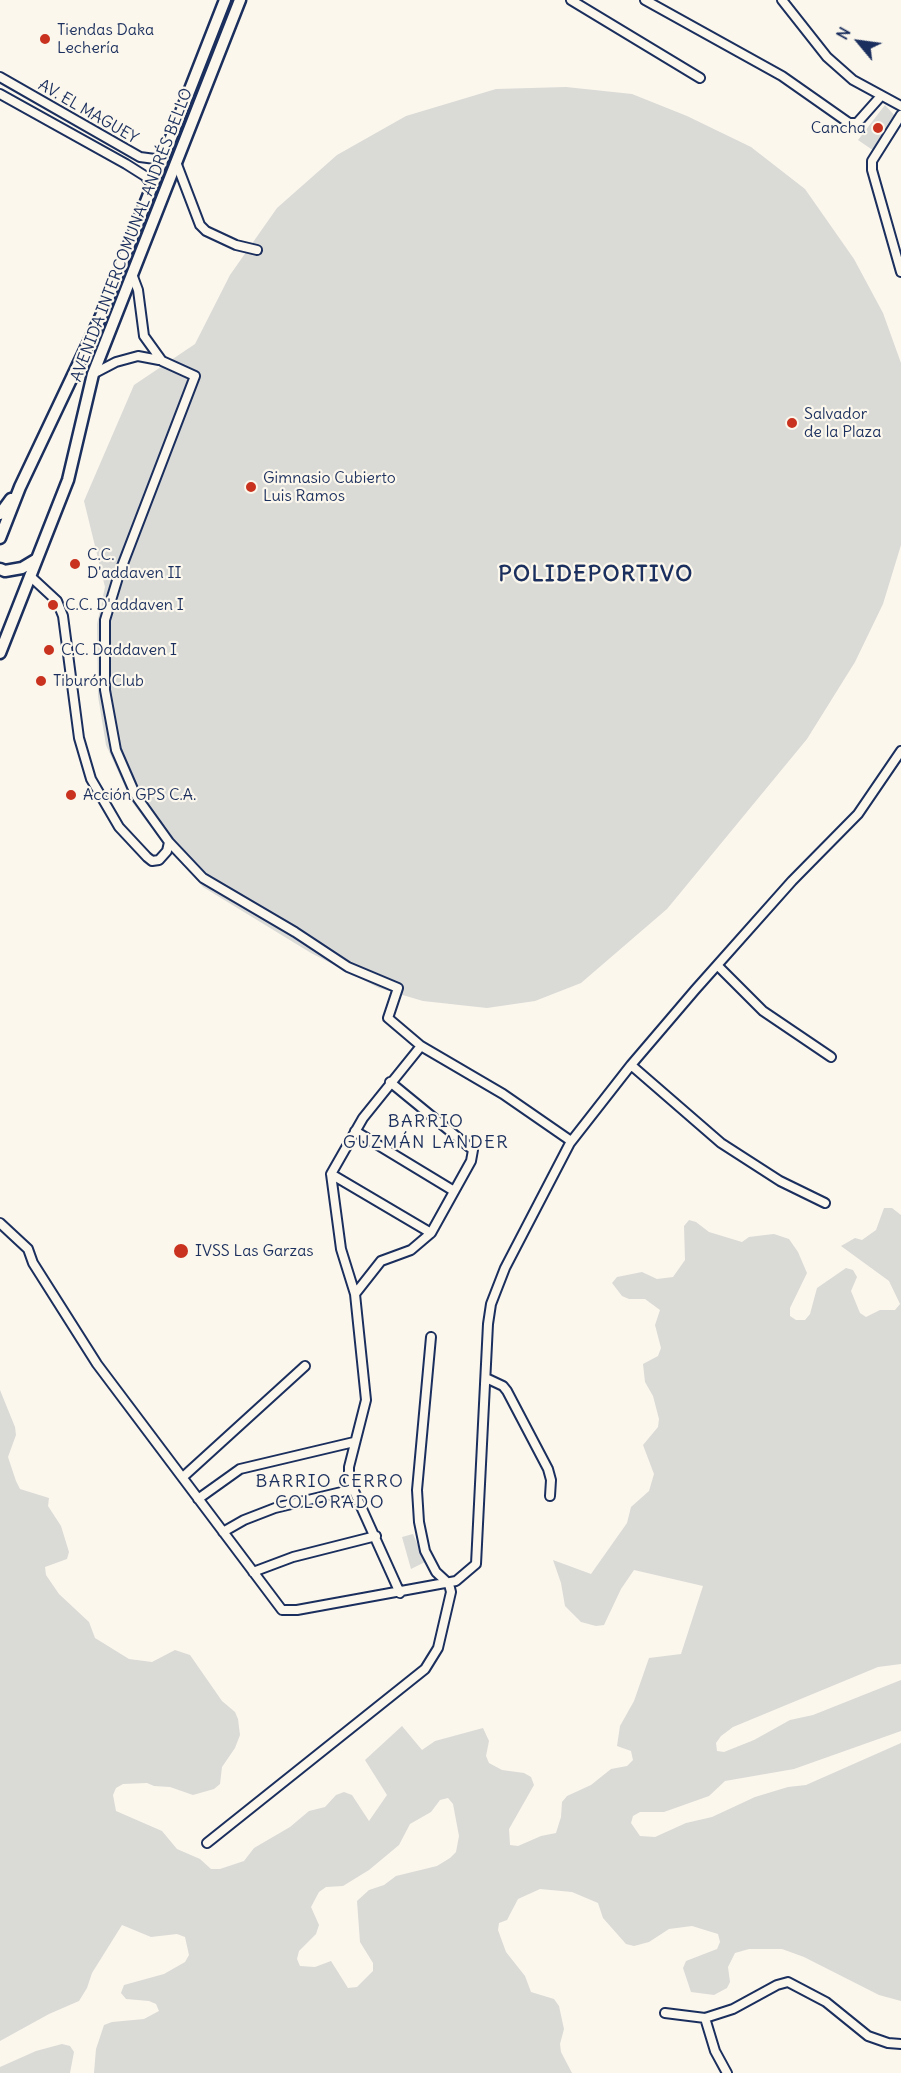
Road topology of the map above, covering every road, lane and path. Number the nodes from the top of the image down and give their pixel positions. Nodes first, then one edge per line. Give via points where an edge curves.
1 (225, 0) edge
2 (240, 0) edge
3 (571, 0) edge
4 (645, 0) edge
5 (782, 0) edge
6 (0, 76) edge
7 (700, 78) dead end
8 (0, 94) edge
9 (881, 96) junction
10 (901, 106) edge
11 (901, 116) edge
12 (165, 154) junction
13 (175, 162) junction
14 (153, 186) junction
15 (257, 250) dead end
16 (901, 272) edge
17 (132, 274) junction
18 (162, 361) junction
19 (93, 374) junction
20 (20, 487) junction
21 (0, 513) edge
22 (0, 538) edge
23 (37, 559) junction
24 (2, 570) edge
25 (30, 576) junction
26 (0, 653) edge
27 (901, 751) edge
28 (169, 842) junction
29 (718, 966) junction
30 (421, 1046) junction
31 (831, 1057) dead end
32 (631, 1065) junction
33 (390, 1082) junction
34 (355, 1131) junction
35 (572, 1141) junction
36 (331, 1174) junction
37 (454, 1191) junction
38 (825, 1203) dead end
39 (0, 1223) edge
40 (431, 1233) junction
41 (355, 1294) junction
42 (431, 1337) dead end
43 (305, 1366) dead end
44 (486, 1378) junction
45 (354, 1442) junction
46 (183, 1477) junction
47 (354, 1489) junction
48 (550, 1496) dead end
49 (198, 1499) junction
50 (222, 1532) junction
51 (376, 1536) junction
52 (253, 1572) junction
53 (449, 1584) junction
54 (400, 1593) junction
55 (207, 1843) dead end
56 (665, 2013) dead end
57 (705, 2018) junction
58 (901, 2044) edge
59 (727, 2073) edge

1 - 12 main road, AVENIDA INTERCOMUNAL ANDRÉS BELLO
2 - 13 main road, AVENIDA INTERCOMUNAL ANDRÉS BELLO
3 - 7 street
4 - 9 street via 782,76 849,123 857,123
5 - 9 street via 827,57 853,80
6 - 12 street, AV. EL MAGUEY via 140,157 155,159
8 - 14 street, AV. EL MAGUEY via 126,164
9 - 10 street
11 - 16 street via 872,161
12 - 14 main road, AVENIDA INTERCOMUNAL ANDRÉS BELLO
13 - 15 street via 200,225 236,245
13 - 17 main road, AVENIDA INTERCOMUNAL ANDRÉS BELLO
14 - 20 main road, AVENIDA INTERCOMUNAL ANDRÉS BELLO via 85,354
17 - 18 street via 144,336
17 - 19 main road, AVENIDA INTERCOMUNAL ANDRÉS BELLO
18 - 19 street via 138,356
18 - 28 street via 195,376 110,602 105,620 105,690 116,750 136,796
19 - 23 main road, AVENIDA INTERCOMUNAL ANDRÉS BELLO via 68,480
20 - 21 main road
20 - 22 main road, AVENIDA INTERCOMUNAL ANDRÉS BELLO
23 - 24 main road via 22,568
23 - 25 main road, AVENIDA INTERCOMUNAL ANDRÉS BELLO
25 - 26 main road, AVENIDA INTERCOMUNAL ANDRÉS BELLO
25 - 28 street via 57,601 63,616 79,738 99,796 120,827 152,861 164,856
27 - 29 street via 858,814 792,881
28 - 30 street via 203,878 348,967 398,988 388,1018
29 - 31 street via 764,1011
29 - 32 street
30 - 33 street
30 - 35 street via 503,1094
32 - 35 street
32 - 38 street via 721,1143 780,1181
33 - 34 street
33 - 37 street via 473,1150
34 - 36 street
34 - 37 street
35 - 44 street via 497,1286 488,1324
36 - 40 street
36 - 41 street via 335,1218
37 - 40 street
39 - 46 street via 28,1249 97,1364
40 - 41 street via 411,1250 381,1261
41 - 45 street via 366,1400
42 - 53 street via 417,1490 419,1522 425,1551 436,1572
43 - 46 street
44 - 48 street via 507,1391 548,1469
44 - 53 street via 476,1564
45 - 47 street via 349,1467
45 - 49 street via 240,1469
46 - 49 street
47 - 50 street via 275,1508
47 - 51 street
49 - 50 street
50 - 52 street
51 - 52 street via 293,1557
51 - 54 street
52 - 54 street via 277,1605 289,1611
53 - 54 street
53 - 55 street via 450,1601 438,1648 425,1669
56 - 57 street
57 - 58 street via 788,1982 826,2002 868,2036
57 - 59 street

